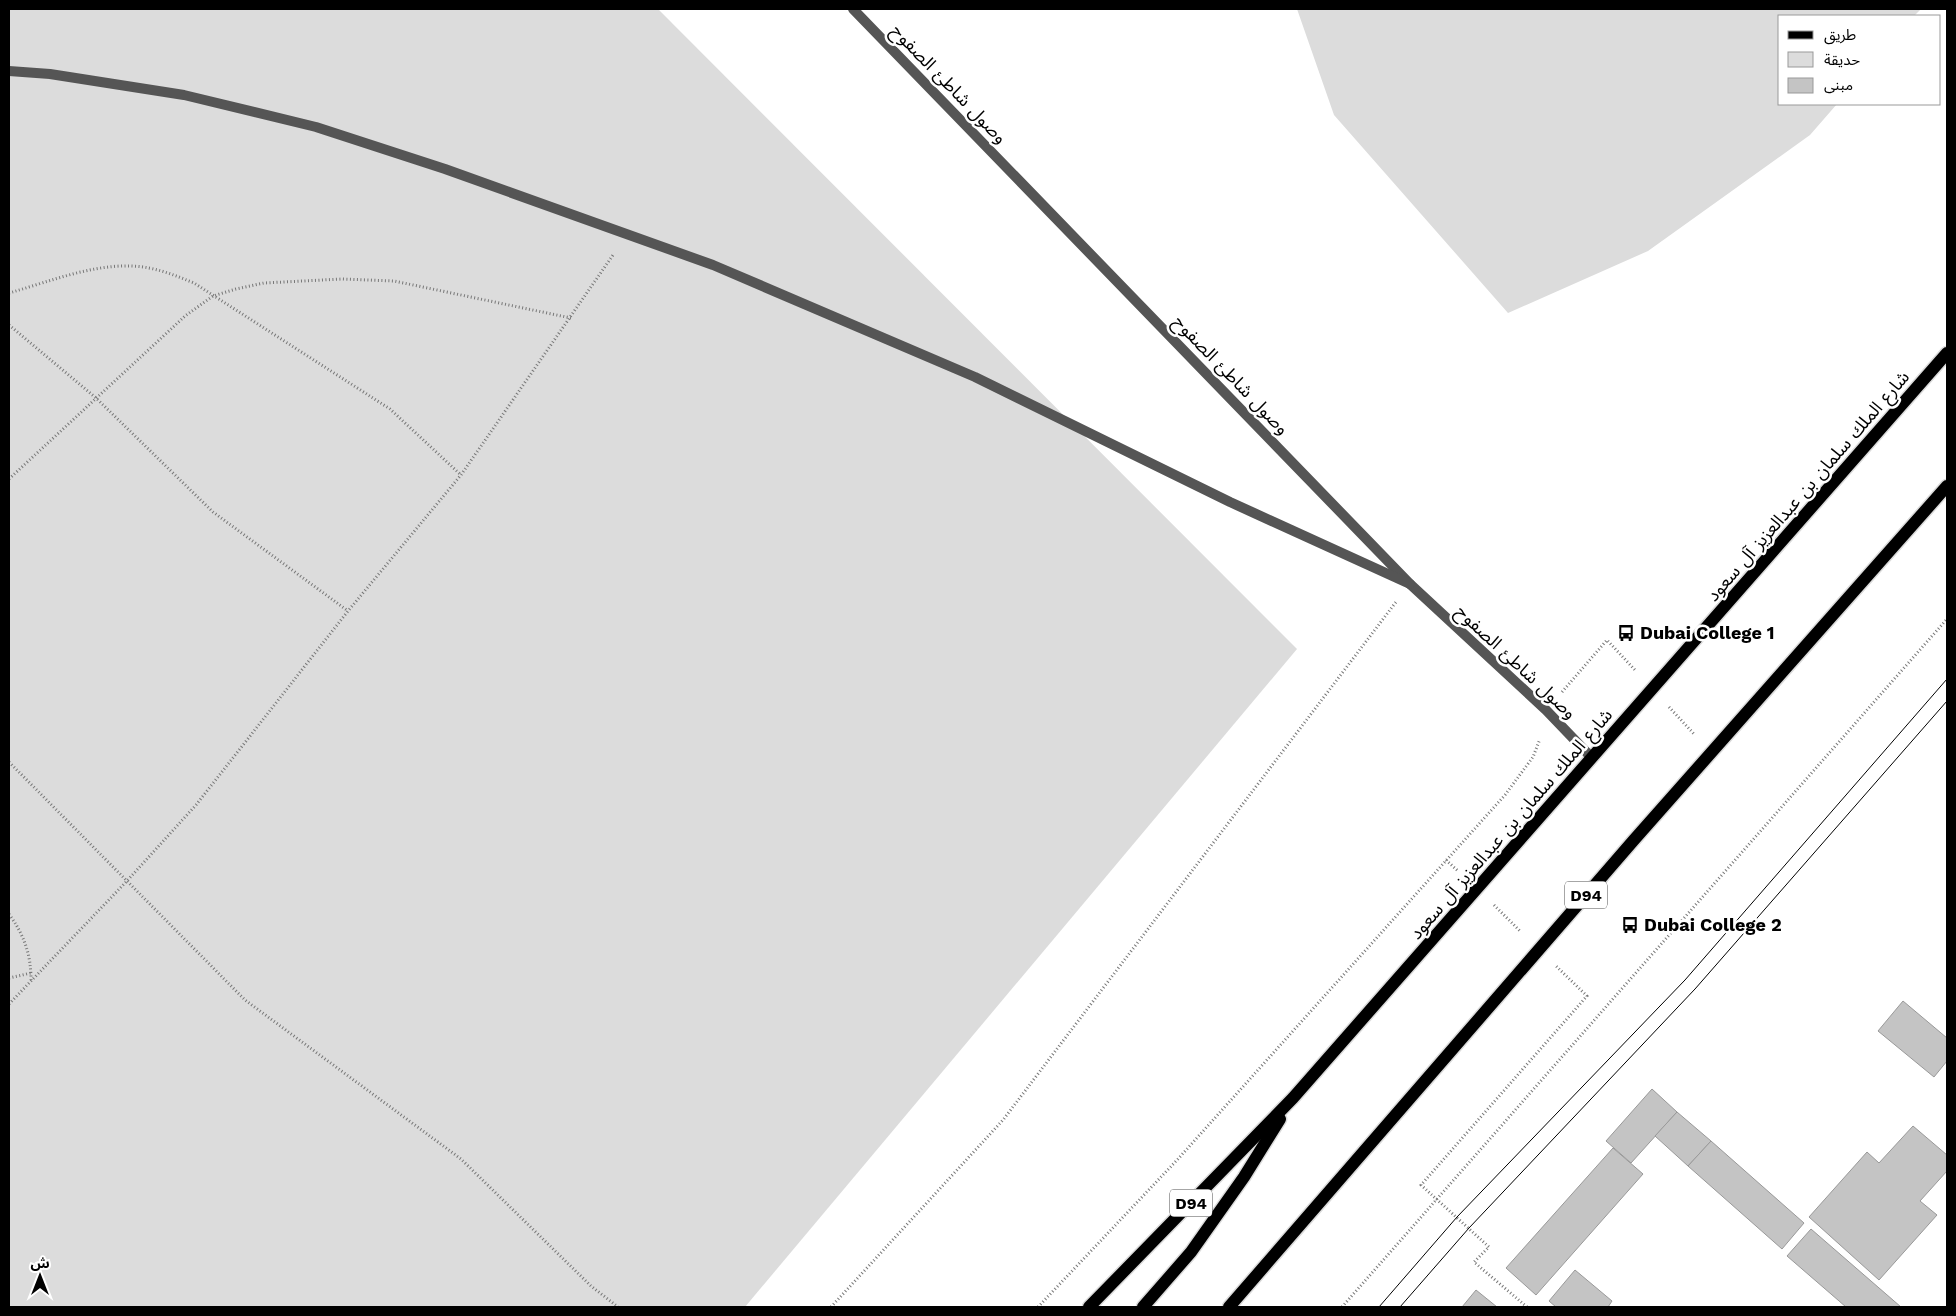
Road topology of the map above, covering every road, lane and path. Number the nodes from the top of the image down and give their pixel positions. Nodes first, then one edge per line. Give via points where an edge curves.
1 (853, 9) edge
2 (9, 71) edge
3 (627, 234) junction
4 (9, 293) edge
5 (213, 296) junction
6 (570, 318) junction
7 (9, 325) edge
8 (1947, 353) edge
9 (96, 398) junction
10 (461, 474) junction
11 (9, 479) edge
12 (1947, 486) edge
13 (1410, 584) junction
14 (348, 611) junction
15 (1947, 619) edge
16 (1653, 689) junction
17 (1546, 710) junction
18 (1711, 754) junction
19 (1592, 758) junction
20 (9, 762) edge
21 (1446, 860) junction
22 (126, 882) junction
23 (1477, 889) junction
24 (9, 914) edge
25 (1539, 949) junction
26 (31, 973) junction
27 (9, 978) edge
28 (31, 980) junction
29 (9, 1004) edge
30 (1293, 1098) junction
31 (1438, 1199) junction
32 (618, 1307) edge
33 (831, 1307) edge
34 (1038, 1307) edge
35 (1089, 1307) edge
36 (1143, 1307) edge
37 (1229, 1307) edge
38 (1342, 1307) edge
39 (1527, 1307) edge

1 - 13 lane, وصول شاطئ الصفوح
2 - 3 lane via 50,74 184,95 316,126 445,168
3 - 6 path
3 - 13 lane via 712,265 975,377 1230,502
4 - 5 path via 97,268 122,266 173,274
5 - 6 path via 264,283 342,279 394,281
5 - 9 path via 185,316
5 - 10 path via 390,408
6 - 10 path
7 - 9 path
8 - 16 main road, شارع الملك سلمان بن عبدالعزيز آل سعود / D94
9 - 11 path
9 - 14 path via 213,512
10 - 14 path
12 - 18 main road, D94
13 - 17 lane, وصول شاطئ الصفوح
13 - 33 path via 1003,1120
14 - 22 path via 196,805
15 - 31 path
16 - 17 path via 1607,640
16 - 18 path
16 - 19 main road, شارع الملك سلمان بن عبدالعزيز آل سعود / D94
17 - 19 lane, وصول شاطئ الصفوح
17 - 21 path via 1533,757 1505,795
18 - 25 main road, D94
19 - 23 main road, شارع الملك سلمان بن عبدالعزيز آل سعود / D94
20 - 22 path
21 - 23 path
21 - 34 path via 1178,1159
22 - 28 path
22 - 32 path via 246,1000 461,1159 591,1286
23 - 25 path
23 - 30 main road, شارع الملك سلمان بن عبدالعزيز آل سعود / D94
24 - 26 path via 28,948
25 - 31 path via 1587,996 1421,1185
25 - 37 main road, D94
26 - 27 path
26 - 28 path
28 - 29 path
30 - 35 main road, شارع الملك سلمان بن عبدالعزيز آل سعود / D94
30 - 36 main road via 1244,1177 1191,1252
31 - 38 path
31 - 39 path via 1489,1247 1474,1262

